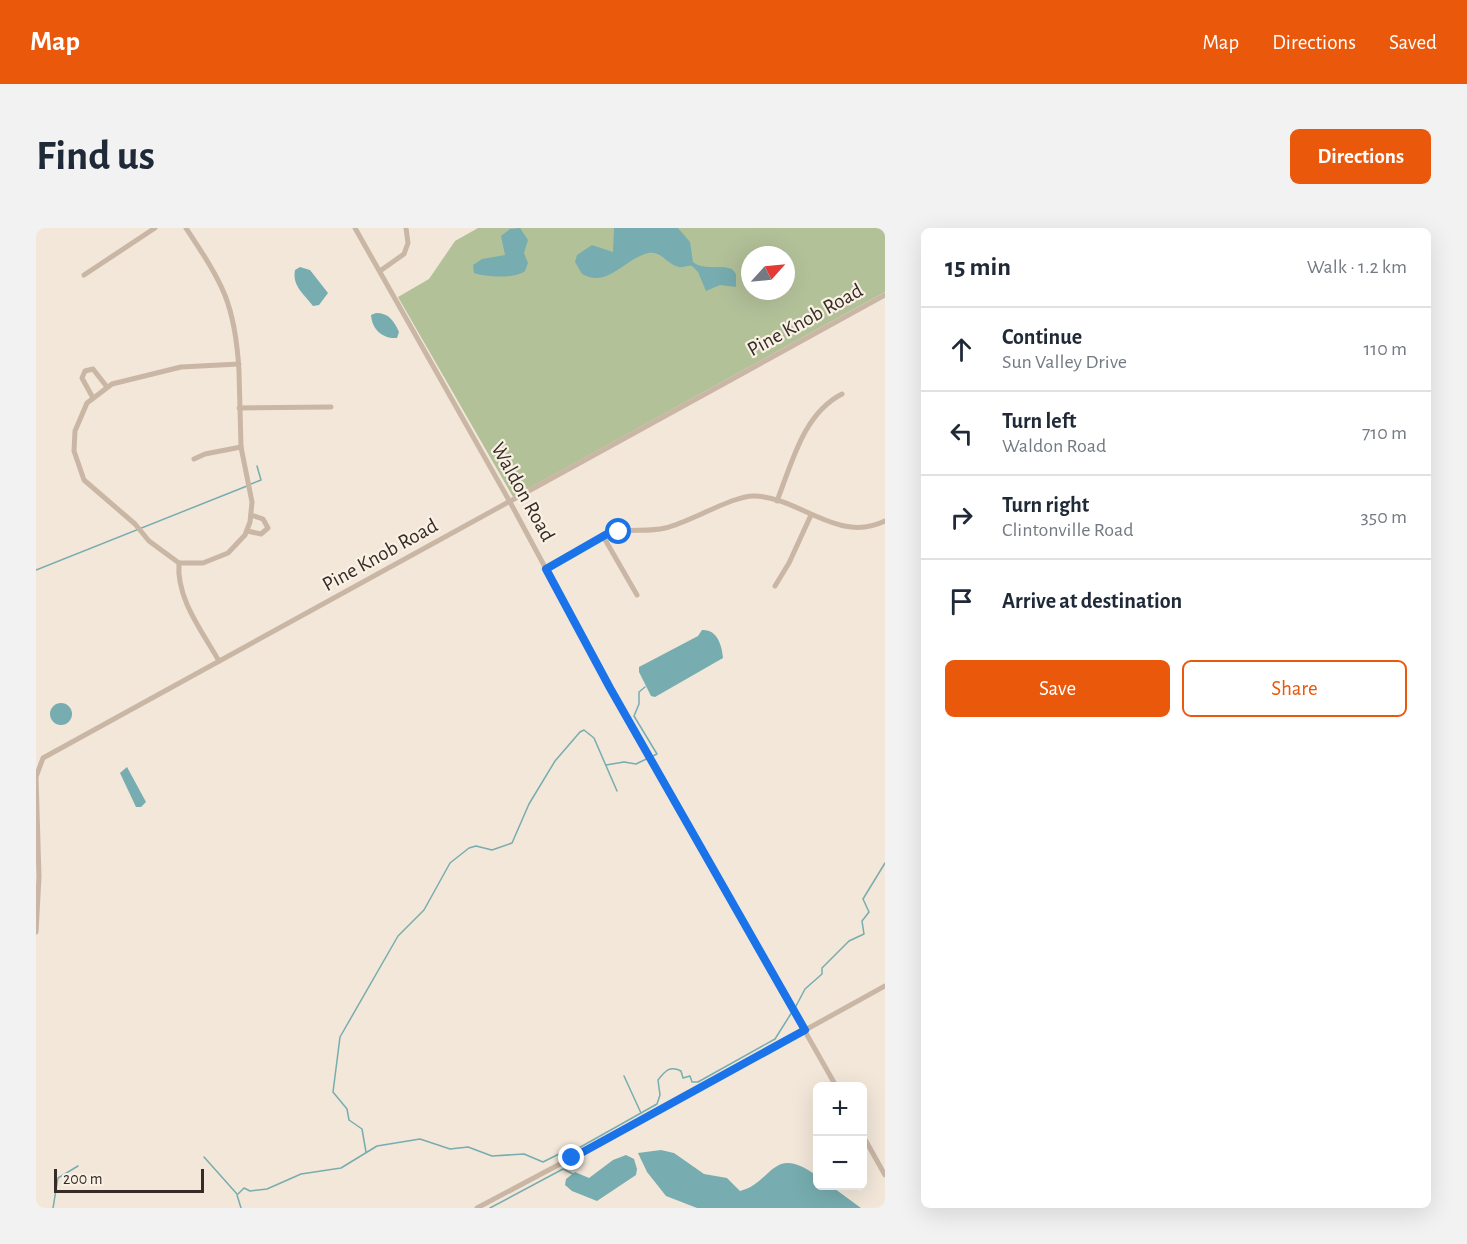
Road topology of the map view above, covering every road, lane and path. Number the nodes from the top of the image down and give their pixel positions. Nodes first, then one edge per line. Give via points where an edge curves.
1 (155, 228) edge
2 (186, 228) edge
3 (355, 228) edge
4 (406, 228) edge
5 (380, 271) junction
6 (84, 275) dead end
7 (885, 295) edge
8 (239, 364) junction
9 (107, 387) junction
10 (842, 394) dead end
11 (93, 398) junction
12 (331, 407) dead end
13 (239, 408) junction
14 (241, 447) junction
15 (194, 459) dead end
16 (777, 501) junction
17 (510, 502) junction
18 (251, 515) junction
19 (811, 515) junction
20 (885, 521) edge
21 (247, 531) junction
22 (603, 536) junction
23 (179, 562) junction
24 (546, 569) junction
25 (775, 586) dead end
26 (637, 595) dead end
27 (219, 661) junction
28 (36, 932) edge
29 (885, 986) edge
30 (805, 1030) junction
31 (834, 1082) edge
32 (863, 1136) edge
33 (885, 1175) edge
34 (477, 1208) edge

1 - 6 street
2 - 8 street via 226,294
3 - 5 street, Waldon Road
4 - 5 street via 408,243 404,254
5 - 17 street, Waldon Road
7 - 17 street, Pine Knob Road
8 - 9 street via 181,367
8 - 13 street
9 - 11 street
9 - 11 street via 93,369 85,371 82,378
10 - 16 street via 829,401 812,420
11 - 23 street via 80,415 75,431 74,451 84,480 149,541
12 - 13 street
13 - 14 street
14 - 15 street
14 - 18 street
16 - 19 street
16 - 22 street via 748,496 663,529
17 - 24 street, Waldon Road
17 - 27 street, Pine Knob Road
18 - 21 street
18 - 21 street via 267,522 268,528 261,534
19 - 20 street via 850,528
19 - 25 street
21 - 23 street via 232,549 216,559
22 - 24 street
22 - 26 street
23 - 27 street via 182,593
24 - 30 street, Waldon Road
27 - 28 street, Pine Knob Road via 40,762 36,777
29 - 30 street
30 - 31 street, Waldon Road
30 - 34 street
32 - 33 street

